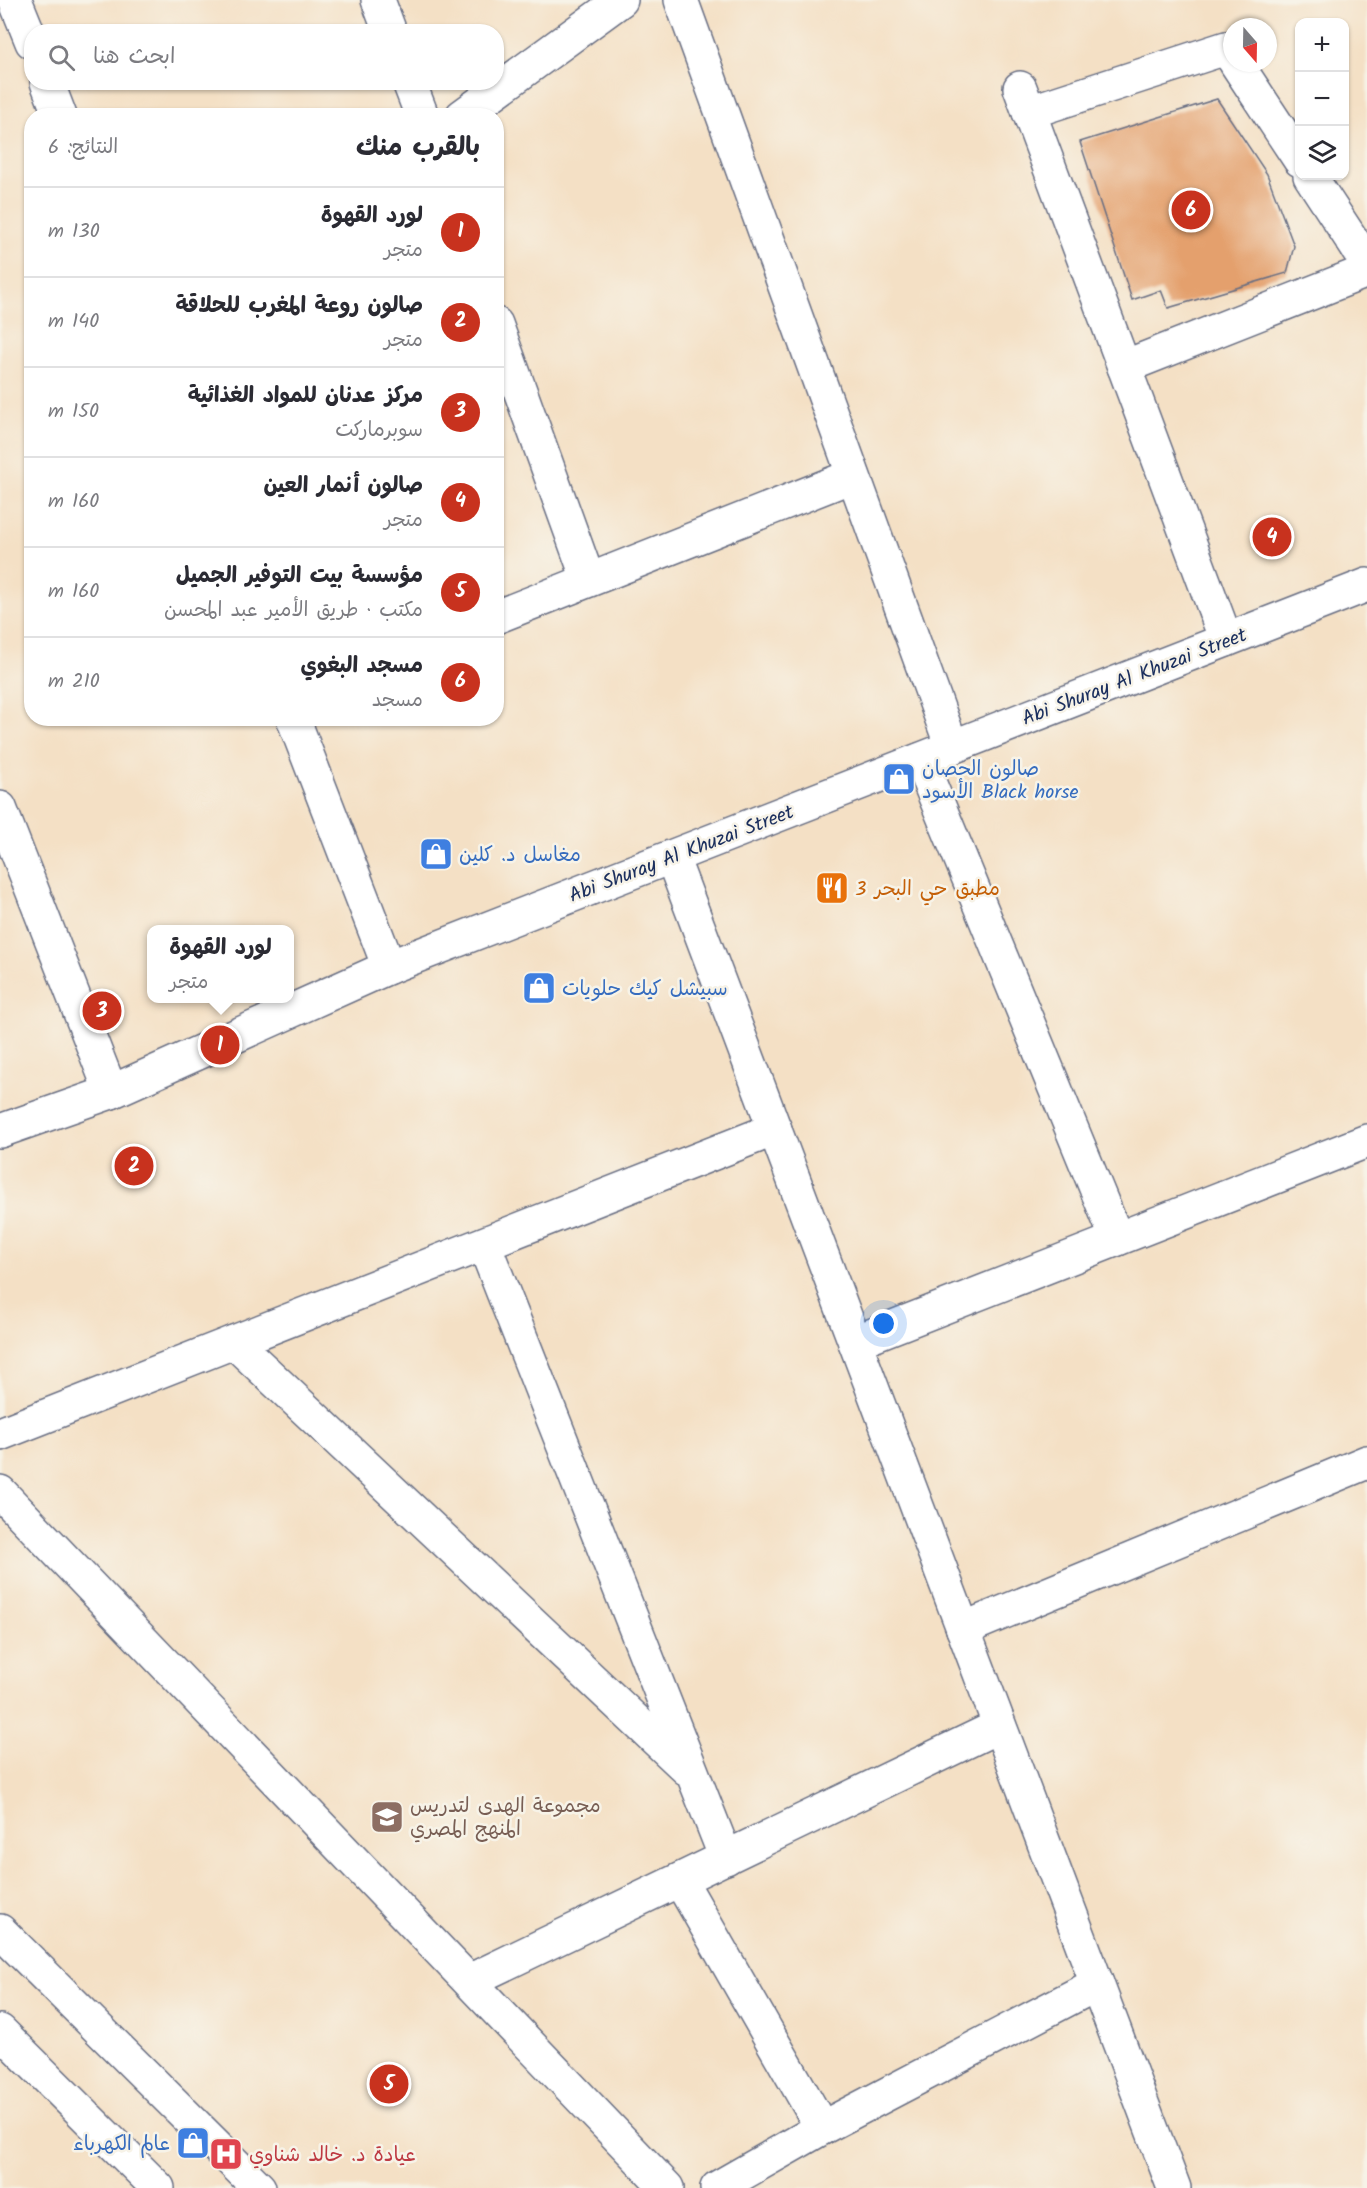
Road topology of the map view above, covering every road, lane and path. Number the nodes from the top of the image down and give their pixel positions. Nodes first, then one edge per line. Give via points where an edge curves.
1 (15, 0) edge
2 (378, 0) edge
3 (621, 0) edge
4 (681, 0) edge
5 (25, 24) edge
6 (387, 24) edge
7 (1223, 49) edge
8 (1242, 72) edge
9 (504, 85) edge
10 (50, 90) edge
11 (412, 90) edge
12 (498, 90) edge
13 (57, 108) edge
14 (419, 108) edge
15 (473, 108) edge
16 (1295, 154) edge
17 (1313, 180) edge
18 (1367, 263) edge
19 (1367, 271) edge
20 (504, 346) edge
21 (1124, 367) junction
22 (852, 476) junction
23 (588, 579) junction
24 (1367, 585) edge
25 (504, 614) edge
26 (1226, 640) junction
27 (296, 726) edge
28 (952, 747) junction
29 (920, 760) junction
30 (0, 808) edge
31 (672, 856) junction
32 (389, 968) junction
33 (111, 1092) junction
34 (775, 1129) junction
35 (0, 1131) edge
36 (1367, 1141) edge
37 (1118, 1239) junction
38 (484, 1244) junction
39 (234, 1342) junction
40 (855, 1342) junction
41 (0, 1434) edge
42 (1367, 1462) edge
43 (0, 1492) edge
44 (963, 1629) junction
45 (999, 1726) junction
46 (693, 1775) junction
47 (726, 1858) junction
48 (680, 1880) junction
49 (0, 1931) edge
50 (469, 1981) junction
51 (1097, 1984) junction
52 (0, 2031) edge
53 (822, 2128) junction
54 (158, 2188) edge
55 (259, 2188) edge
56 (667, 2188) edge
57 (717, 2188) edge
58 (1174, 2188) edge

1 - 5 street
2 - 6 street
3 - 9 street
4 - 22 street
7 - 21 street via 1024,100
8 - 16 street
10 - 13 street
11 - 14 street
12 - 15 street
17 - 18 street
19 - 21 street
20 - 23 street
21 - 26 street
22 - 23 street
22 - 28 street
23 - 25 street
24 - 26 street, Abi Shuray Al Khuzai Street
26 - 28 street, Abi Shuray Al Khuzai Street
27 - 32 street
28 - 29 street, Abi Shuray Al Khuzai Street
29 - 31 street, Abi Shuray Al Khuzai Street
29 - 37 street
30 - 33 street
31 - 32 street, Abi Shuray Al Khuzai Street
31 - 34 street
32 - 33 street, Abi Shuray Al Khuzai Street
33 - 35 street, Abi Shuray Al Khuzai Street
34 - 38 street
34 - 40 street
36 - 37 street
37 - 40 street
38 - 39 street
38 - 46 street
39 - 41 street
39 - 46 street
40 - 44 street
42 - 44 street
43 - 50 street
44 - 45 street
45 - 47 street
45 - 51 street
46 - 47 street
47 - 48 street
48 - 50 street
48 - 53 street
49 - 55 street
50 - 56 street
51 - 53 street
51 - 58 street
52 - 54 street
53 - 57 street

